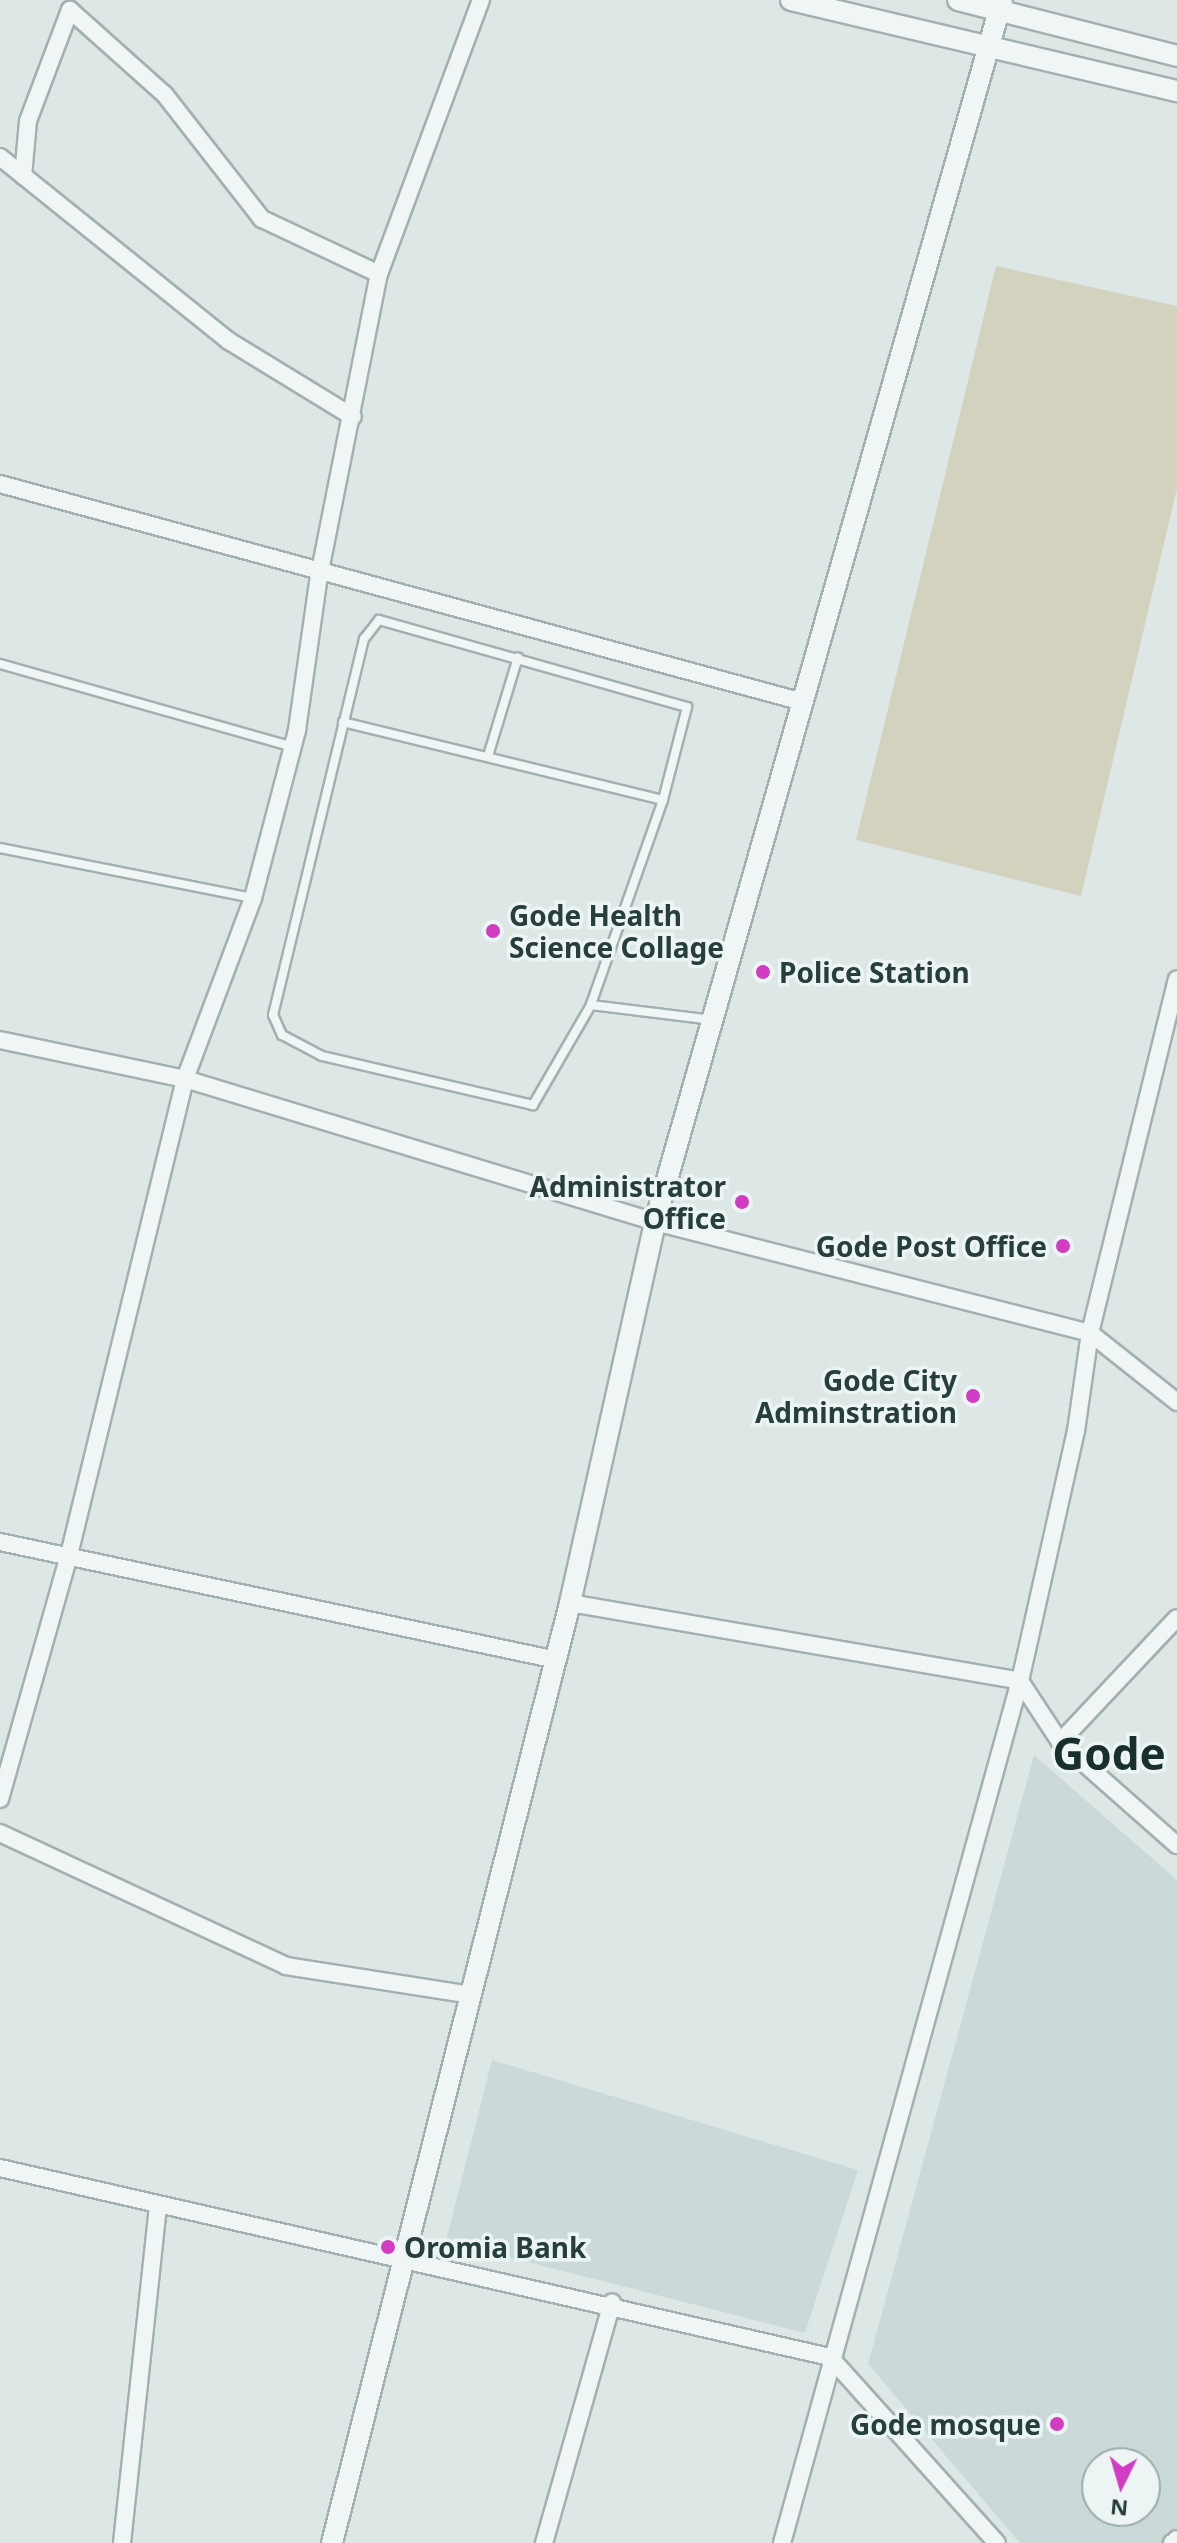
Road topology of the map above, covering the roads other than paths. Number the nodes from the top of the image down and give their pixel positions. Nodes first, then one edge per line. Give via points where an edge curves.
1 (481, 0) edge
2 (791, 0) edge
3 (958, 0) edge
4 (1001, 5) edge
5 (847, 7) edge
6 (992, 49) junction
7 (1177, 56) edge
8 (1177, 91) edge
9 (0, 157) edge
10 (23, 176) junction
11 (379, 274) junction
12 (353, 417) junction
13 (0, 484) edge
14 (319, 576) junction
15 (518, 657) junction
16 (0, 664) edge
17 (799, 701) junction
18 (343, 722) junction
19 (293, 747) junction
20 (488, 756) junction
21 (663, 800) junction
22 (0, 848) edge
23 (253, 898) junction
24 (1177, 980) edge
25 (591, 1005) junction
26 (715, 1021) junction
27 (0, 1040) edge
28 (185, 1079) junction
29 (655, 1222) junction
30 (1090, 1333) junction
31 (1177, 1402) edge
32 (0, 1542) edge
33 (68, 1559) junction
34 (570, 1603) junction
35 (1177, 1618) edge
36 (552, 1659) junction
37 (1020, 1681) junction
38 (8, 1724) edge
39 (1060, 1742) junction
40 (0, 1799) edge
41 (0, 1833) edge
42 (1177, 1845) edge
43 (471, 1995) junction
44 (0, 2168) edge
45 (158, 2208) junction
46 (406, 2255) junction
47 (612, 2302) junction
48 (830, 2357) junction
49 (1177, 2539) edge
50 (122, 2543) edge
51 (332, 2543) edge
52 (544, 2543) edge
53 (782, 2543) edge
54 (997, 2543) edge
55 (1172, 2543) edge

1 - 11 street
2 - 5 street
3 - 4 street
4 - 6 street
4 - 7 street
5 - 6 street
6 - 8 street
6 - 17 street
9 - 10 street
10 - 11 street via 28,121 70,10 165,95 262,219
10 - 12 street via 229,341
11 - 12 street
12 - 14 street
13 - 14 street
14 - 17 street
14 - 19 street
15 - 18 lane via 379,620 364,639
15 - 20 lane
15 - 21 lane via 682,701 687,717
16 - 19 lane
17 - 26 street
18 - 20 lane
18 - 25 lane via 273,1015 282,1035 322,1056 523,1107 533,1105
19 - 23 street
20 - 21 lane
21 - 25 lane
22 - 23 lane
23 - 28 street
24 - 30 street
25 - 26 lane
26 - 29 street
27 - 28 street
28 - 29 street
28 - 33 street
29 - 30 street
29 - 34 street
30 - 31 street
30 - 37 street via 1076,1431
32 - 33 street
33 - 36 street
33 - 38 street
34 - 36 street
34 - 37 street
35 - 39 street
36 - 43 street
37 - 39 street
37 - 48 street
38 - 40 street
39 - 42 street
41 - 43 street via 286,1966
43 - 46 street
44 - 45 street
45 - 46 street
45 - 50 street
46 - 47 street
46 - 51 street
47 - 48 street
47 - 52 street
48 - 53 street
48 - 54 street
49 - 55 street

